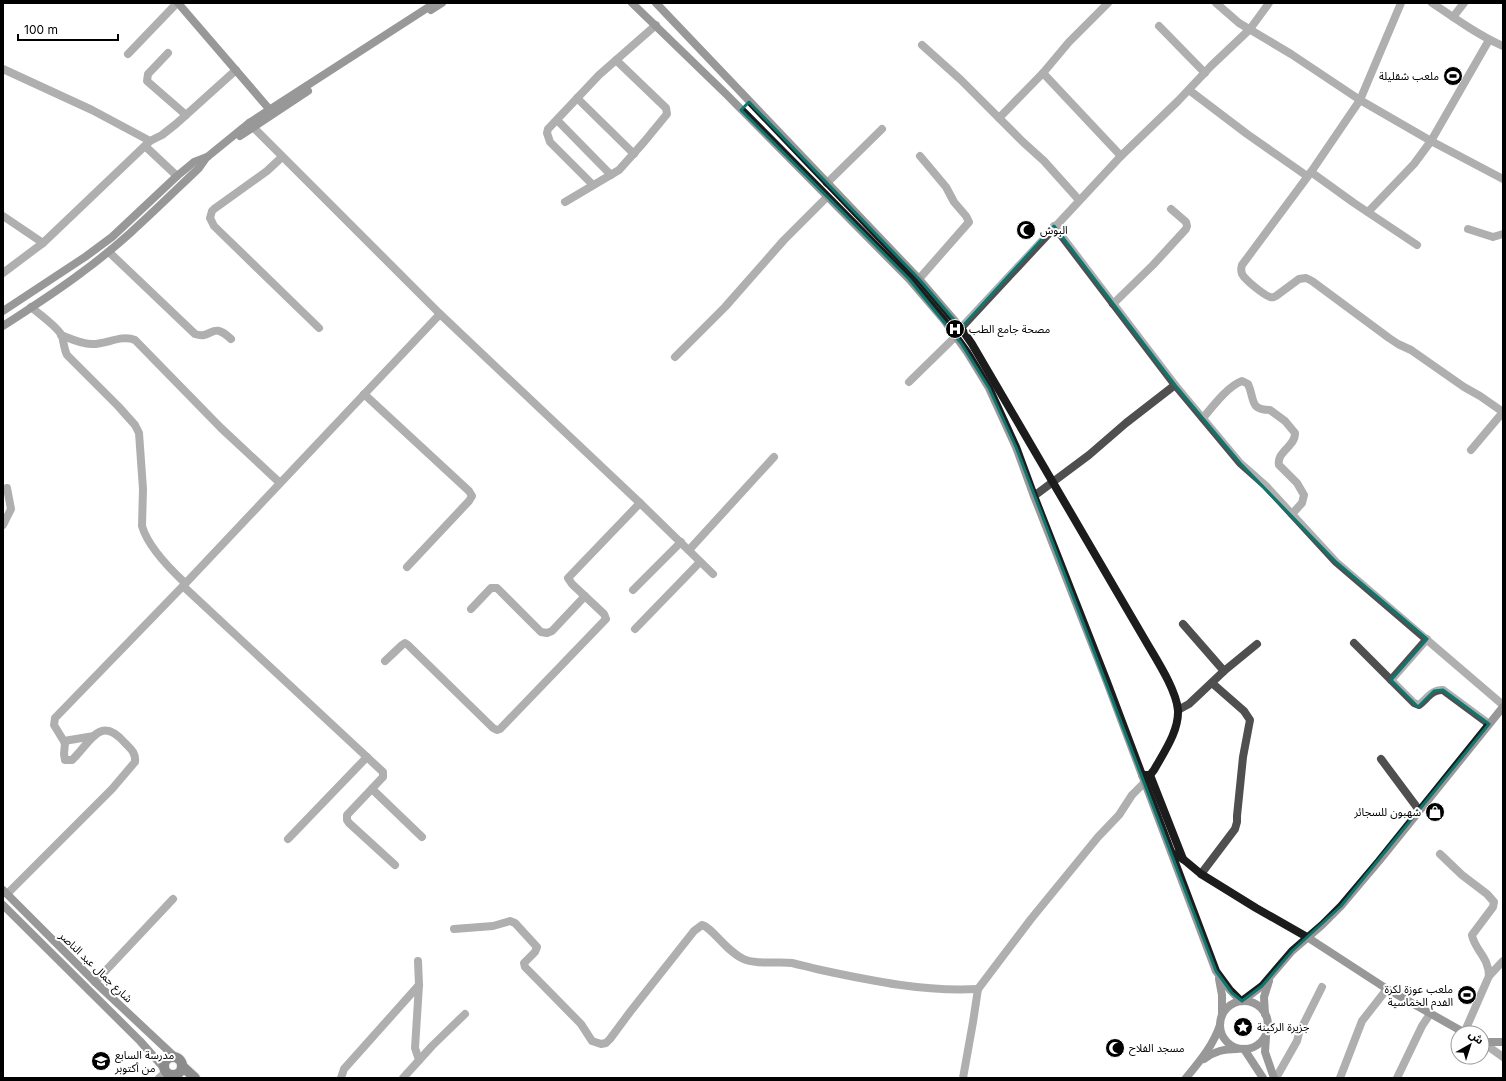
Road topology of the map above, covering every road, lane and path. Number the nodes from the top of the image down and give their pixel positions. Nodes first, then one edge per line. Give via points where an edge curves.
1 (178, 3) edge
2 (435, 3) edge
3 (442, 3) edge
4 (632, 3) edge
5 (656, 3) edge
6 (1108, 3) edge
7 (1216, 3) edge
8 (1269, 3) edge
9 (1401, 3) edge
10 (1432, 3) edge
11 (1464, 3) edge
12 (1454, 17) junction
13 (656, 25) junction
14 (1159, 26) dead end
15 (1250, 29) junction
16 (1490, 40) junction
17 (922, 45) dead end
18 (1503, 46) edge
19 (168, 53) dead end
20 (128, 54) dead end
21 (616, 60) junction
22 (3, 69) edge
23 (236, 70) junction
24 (1205, 73) junction
25 (1043, 74) junction
26 (1189, 90) junction
27 (577, 98) junction
28 (1360, 100) junction
29 (749, 102) junction
30 (270, 110) junction
31 (741, 110) junction
32 (186, 115) junction
33 (999, 118) junction
34 (557, 120) junction
35 (251, 126) junction
36 (882, 129) dead end
37 (1431, 141) junction
38 (147, 143) junction
39 (634, 154) junction
40 (920, 156) dead end
41 (1121, 156) junction
42 (282, 157) junction
43 (206, 158) junction
44 (1309, 174) junction
45 (611, 175) junction
46 (177, 176) junction
47 (1503, 179) edge
48 (828, 183) junction
49 (593, 185) junction
50 (828, 197) junction
51 (1079, 200) junction
52 (565, 202) dead end
53 (1171, 209) dead end
54 (1368, 212) junction
55 (3, 216) edge
56 (1054, 226) junction
57 (1468, 229) dead end
58 (1503, 234) edge
59 (43, 243) junction
60 (1417, 245) dead end
61 (109, 252) junction
62 (3, 274) edge
63 (919, 279) junction
64 (1113, 304) junction
65 (31, 307) junction
66 (3, 311) edge
67 (440, 314) junction
68 (3, 326) edge
69 (319, 328) dead end
70 (961, 328) junction
71 (61, 335) junction
72 (956, 336) junction
73 (231, 339) dead end
74 (675, 357) dead end
75 (909, 382) dead end
76 (1175, 384) junction
77 (364, 394) junction
78 (1016, 418) junction
79 (1203, 418) junction
80 (1006, 424) junction
81 (1471, 450) dead end
82 (774, 456) dead end
83 (280, 482) junction
84 (1052, 482) junction
85 (7, 488) dead end
86 (1034, 496) junction
87 (640, 503) junction
88 (1292, 514) junction
89 (3, 525) edge
90 (681, 542) junction
91 (689, 550) junction
92 (700, 562) junction
93 (407, 567) dead end
94 (713, 574) dead end
95 (184, 584) junction
96 (633, 590) dead end
97 (585, 596) junction
98 (471, 609) dead end
99 (1182, 624) dead end
100 (635, 629) dead end
101 (1427, 639) junction
102 (1354, 642) dead end
103 (1257, 644) dead end
104 (385, 661) dead end
105 (1224, 671) junction
106 (1391, 680) junction
107 (1212, 683) junction
108 (1503, 706) edge
109 (1178, 710) junction
110 (1489, 724) junction
111 (95, 736) junction
112 (64, 741) junction
113 (367, 757) junction
114 (1381, 759) dead end
115 (1146, 777) junction
116 (372, 789) junction
117 (1419, 810) junction
118 (422, 837) dead end
119 (288, 839) dead end
120 (1172, 853) junction
121 (1440, 854) dead end
122 (1183, 859) junction
123 (395, 865) dead end
124 (1201, 874) junction
125 (5, 892) edge
126 (174, 899) dead end
127 (3, 906) edge
128 (454, 929) dead end
129 (1306, 937) junction
130 (418, 961) dead end
131 (1503, 961) edge
132 (1216, 971) junction
133 (1272, 975) junction
134 (1489, 976) junction
135 (94, 982) junction
136 (419, 985) junction
137 (1322, 987) dead end
138 (978, 989) junction
139 (1387, 989) junction
140 (1242, 1001) junction
141 (465, 1014) dead end
142 (1222, 1014) junction
143 (1265, 1014) junction
144 (1430, 1014) junction
145 (1220, 1025) junction
146 (1450, 1025) edge
147 (1468, 1025) edge
148 (1266, 1035) junction
149 (1490, 1042) edge
150 (1503, 1042) edge
151 (1490, 1048) edge
152 (1241, 1049) junction
153 (1503, 1057) edge
154 (176, 1058) junction
155 (419, 1060) junction
156 (1197, 1065) junction
157 (182, 1066) junction
158 (168, 1074) edge
159 (195, 1078) edge
160 (341, 1078) edge
161 (404, 1078) edge
162 (963, 1078) edge
163 (1186, 1078) edge
164 (1263, 1078) edge
165 (1275, 1078) edge
166 (1340, 1078) edge
167 (1397, 1078) edge

1 - 20 street
1 - 23 street
2 - 30 street
3 - 35 street
4 - 13 street
5 - 29 street
6 - 25 street via 1069,42
7 - 15 street via 1232,19
8 - 15 street
9 - 28 street
10 - 12 street
11 - 12 street
12 - 16 street
13 - 21 street
13 - 31 street
14 - 24 street
15 - 24 street
15 - 28 street
16 - 18 street
16 - 37 street
17 - 33 street
19 - 32 street via 148,74 147,81
21 - 27 street
21 - 39 street via 667,110 666,116
22 - 38 street via 92,110
23 - 30 street
23 - 32 street
24 - 26 street
25 - 33 street
25 - 41 street
26 - 41 street
26 - 44 street via 1247,134
27 - 34 street
27 - 39 street
28 - 37 street
28 - 44 street
29 - 31 street
29 - 48 street
30 - 35 street
31 - 50 street
32 - 38 street
33 - 51 street via 1044,161
34 - 45 street
34 - 49 street via 548,129 548,139
35 - 42 street
35 - 43 street
36 - 48 street
37 - 47 street
37 - 54 street via 1414,164
38 - 46 street
38 - 59 street
39 - 45 street
40 - 63 street via 969,222
41 - 51 street
42 - 67 street
42 - 69 street via 267,171 214,209 210,218 214,226
43 - 46 street via 194,162
43 - 61 street via 199,168
44 - 54 street
44 - 81 street via 1242,265 1241,273 1251,284 1272,298 1299,279 1312,280 1389,338 1503,412
45 - 49 street
46 - 66 street via 85,258
48 - 63 street
49 - 52 street
50 - 72 street via 908,279
50 - 74 street via 784,240 720,312
51 - 56 street
53 - 64 street via 1188,226
54 - 60 street
55 - 59 street
56 - 64 street
56 - 70 street
57 - 58 street via 1493,236
59 - 62 street
61 - 65 street
61 - 73 street via 193,332 202,335 220,330
63 - 70 street
64 - 76 street
65 - 68 street
65 - 71 street
67 - 77 street
67 - 87 street
70 - 78 street
71 - 83 street via 91,344 126,337 135,340 221,428
71 - 95 street via 67,355 103,390 135,425 139,433 143,531 154,549
72 - 75 street
72 - 80 street via 989,388
76 - 79 street
76 - 84 street
77 - 83 street
77 - 93 street via 472,496
78 - 80 street
78 - 84 street
79 - 88 street via 1240,463
79 - 88 street via 1222,396 1242,381 1248,384 1257,408 1270,410 1291,427 1295,433 1295,440 1278,462 1304,495 1302,503
80 - 86 street
82 - 91 street
83 - 95 street
84 - 86 street
84 - 109 street via 1167,678
85 - 89 street via 10,509
86 - 115 street
87 - 90 street
87 - 97 street via 570,575 569,580
88 - 101 street via 1336,562
90 - 91 street
90 - 96 street
91 - 92 street
92 - 94 street
92 - 100 street
95 - 112 street via 55,718 54,725
95 - 113 street
97 - 98 street via 552,631 547,633 541,632 497,588 491,588
97 - 104 street via 606,619 497,730 405,643
99 - 105 street
101 - 106 street
101 - 108 street
102 - 106 street
103 - 105 street
105 - 107 street
106 - 110 street via 1417,704 1434,691 1446,692
107 - 109 street via 1189,704
107 - 124 street via 1244,711 1250,720 1243,757 1237,822
108 - 110 street
109 - 115 street via 1174,732 1166,749
110 - 117 street
111 - 112 street
111 - 112 street via 70,760 64,758
111 - 125 street via 105,730 116,734 134,753 134,765
113 - 116 street via 384,774
113 - 119 street
114 - 117 street
115 - 120 street
115 - 122 street
115 - 138 street via 1119,815 1031,919
116 - 118 street
116 - 123 street via 347,815 347,820
117 - 129 street via 1341,906
120 - 122 street
120 - 132 street
121 - 134 street via 1494,902 1490,913 1472,935 1486,962
122 - 124 street
124 - 129 street
125 - 135 street, شارع جمال عبد الناصر
126 - 135 street
127 - 158 street, شارع جمال عبد الناصر via 140,1041
128 - 138 street via 493,926 510,921 515,923 537,947 524,963 525,967 581,1024 592,1041 601,1044 610,1039 694,931 702,925 709,928 732,953 747,960 792,963 916,987
129 - 133 street
129 - 139 street
130 - 136 street
131 - 134 street
132 - 140 street
132 - 142 street via 1222,995
133 - 140 street
133 - 143 street via 1265,990
134 - 147 street
135 - 154 street, شارع جمال عبد الناصر
136 - 155 street via 415,1048
136 - 160 street via 344,1070
137 - 165 street via 1297,1041
138 - 162 street
139 - 144 street
139 - 166 street via 1362,1021
140 - 142 street via 1230,1005
140 - 143 street via 1255,1004
141 - 155 street
142 - 145 street
143 - 148 street via 1268,1028
144 - 146 street
144 - 167 street
145 - 152 street via 1225,1040 1231,1046
145 - 156 street via 1213,1042
148 - 152 street via 1257,1046
148 - 165 street via 1265,1052
149 - 150 street
151 - 153 street
152 - 156 street via 1220,1050
152 - 164 street
154 - 157 main road
154 - 158 main road via 168,1058 165,1062
155 - 161 street
156 - 163 street
157 - 158 main road via 178,1073
157 - 159 main road

